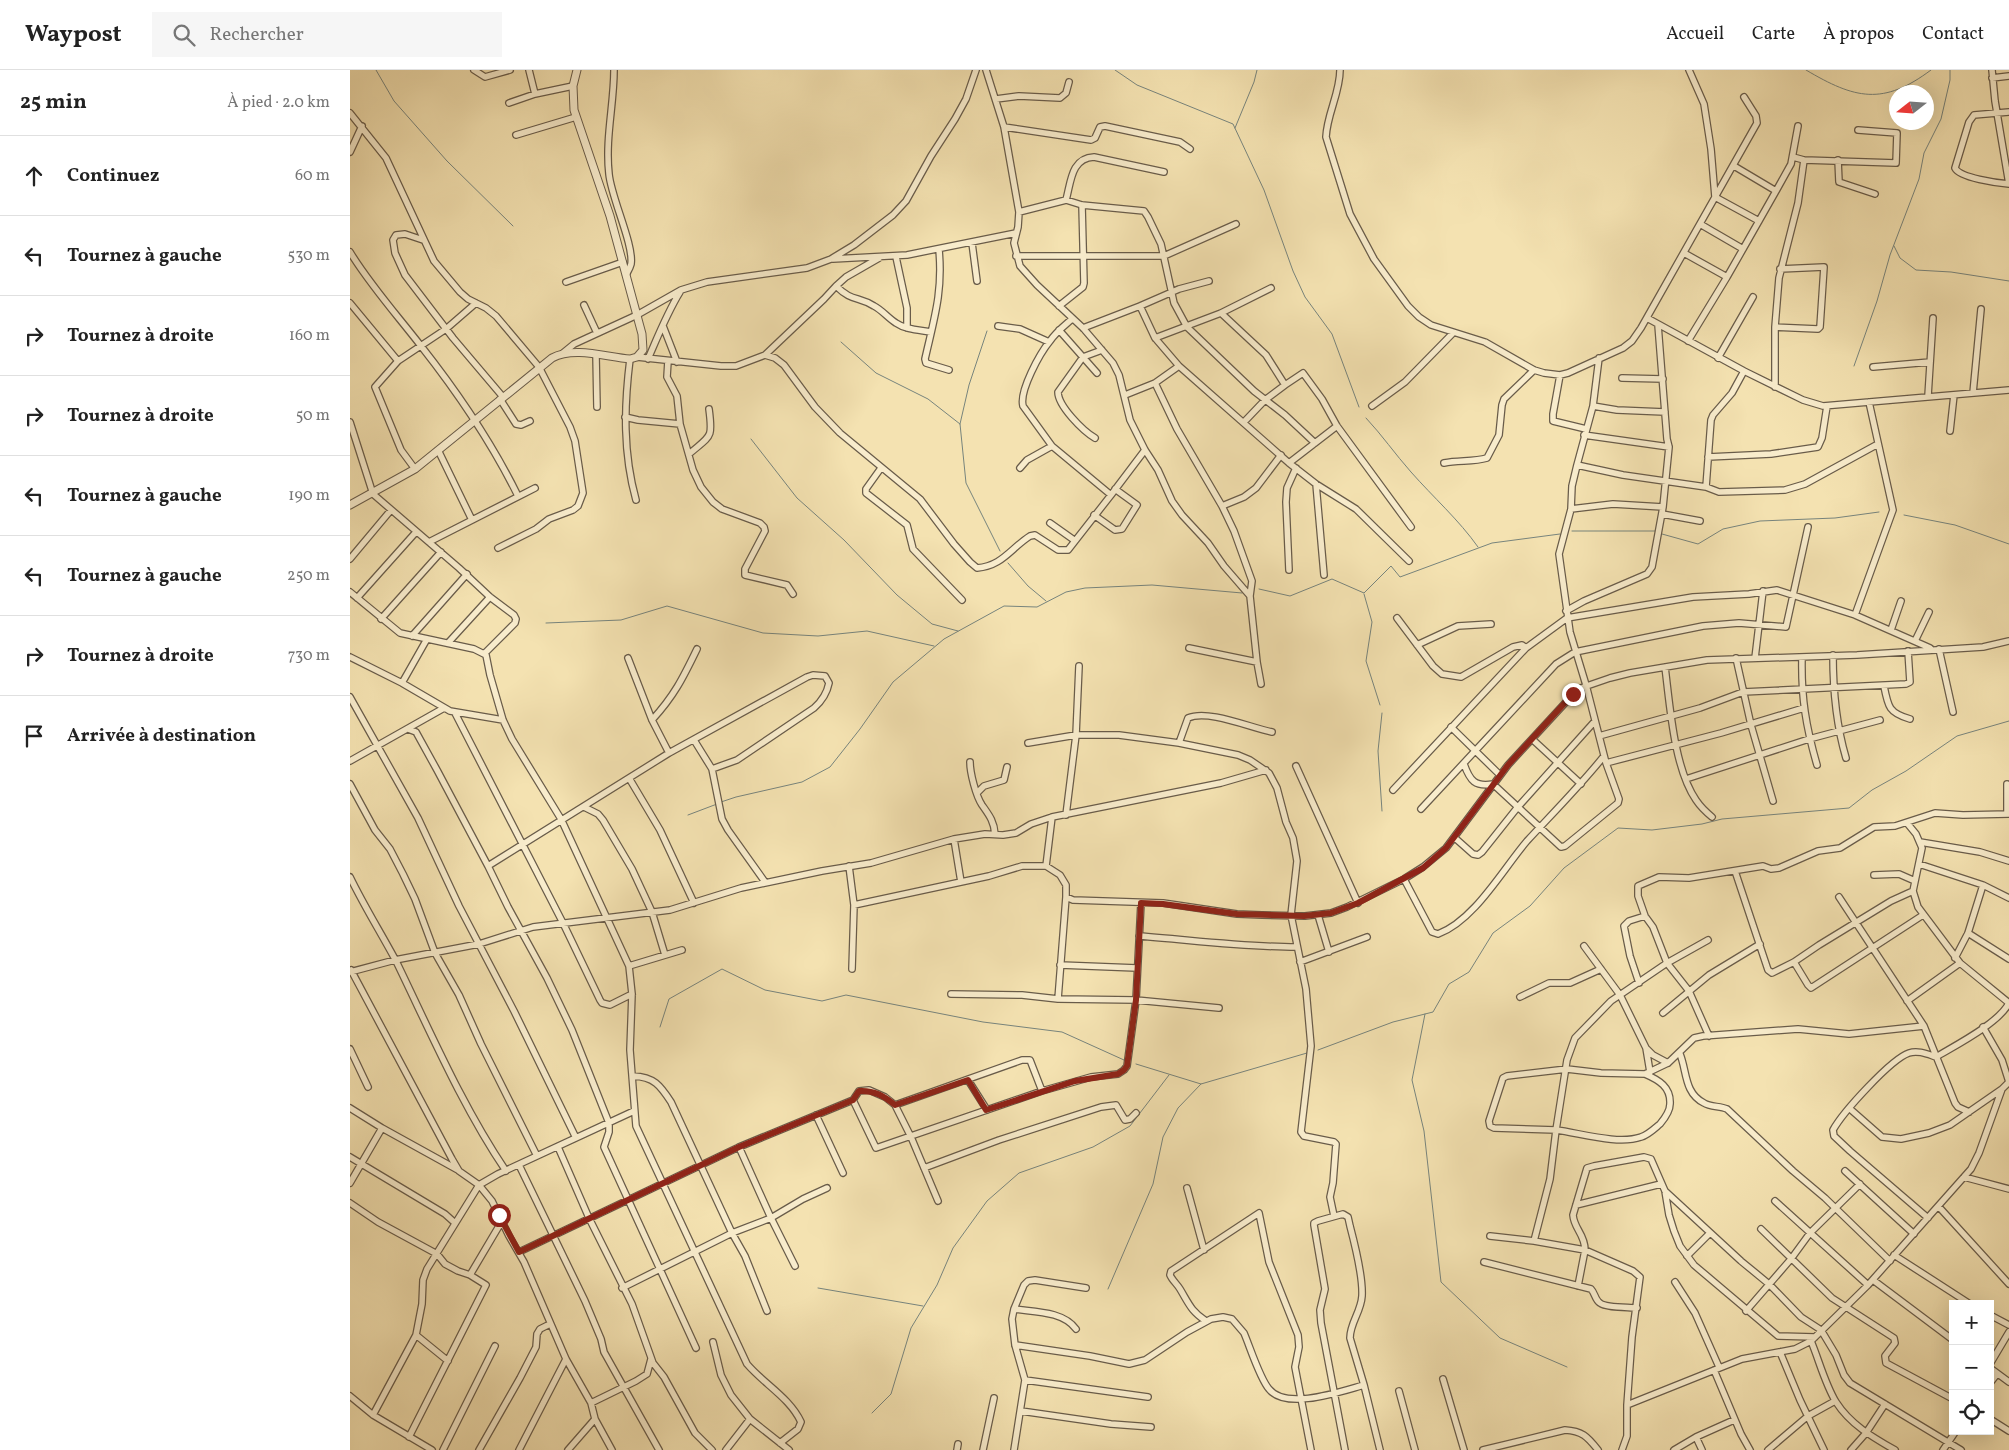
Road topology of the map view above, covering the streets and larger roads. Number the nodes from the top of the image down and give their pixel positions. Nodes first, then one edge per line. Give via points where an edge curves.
1 (474, 70) edge
2 (510, 70) edge
3 (529, 70) edge
4 (577, 70) edge
5 (614, 70) edge
6 (976, 70) edge
7 (986, 70) edge
8 (1340, 70) edge
9 (1689, 70) edge
10 (1992, 70) edge
11 (2009, 76) edge
12 (1992, 78) junction
13 (1069, 82) dead end
14 (573, 86) junction
15 (535, 94) junction
16 (1744, 98) dead end
17 (996, 99) junction
18 (509, 103) dead end
19 (2009, 112) edge
20 (350, 113) edge
21 (1998, 114) junction
22 (576, 117) junction
23 (362, 126) junction
24 (1798, 126) dead end
25 (1004, 127) junction
26 (1858, 130) dead end
27 (516, 135) dead end
28 (1190, 149) dead end
29 (350, 152) edge
30 (2006, 153) edge
31 (1793, 157) junction
32 (1804, 160) junction
33 (1838, 160) junction
34 (1734, 166) junction
35 (1164, 172) dead end
36 (2009, 184) edge
37 (1776, 191) junction
38 (1876, 194) dead end
39 (1715, 197) junction
40 (1066, 200) junction
41 (1082, 205) junction
42 (1019, 212) junction
43 (1759, 221) junction
44 (1236, 224) dead end
45 (1700, 224) junction
46 (1016, 233) junction
47 (423, 240) junction
48 (972, 244) junction
49 (1743, 248) junction
50 (939, 250) junction
51 (350, 252) edge
52 (1684, 253) junction
53 (1083, 255) junction
54 (1016, 256) junction
55 (1164, 256) junction
56 (896, 257) junction
57 (880, 258) junction
58 (831, 260) junction
59 (623, 262) junction
60 (1780, 269) junction
61 (626, 275) junction
62 (1727, 277) junction
63 (977, 281) dead end
64 (1209, 281) dead end
65 (566, 282) dead end
66 (836, 286) junction
67 (1270, 288) dead end
68 (681, 290) junction
69 (1172, 292) junction
70 (1754, 297) dead end
71 (350, 303) edge
72 (476, 303) junction
73 (584, 305) dead end
74 (1059, 306) junction
75 (1140, 306) junction
76 (1981, 309) dead end
77 (1221, 313) junction
78 (637, 315) junction
79 (1647, 318) junction
80 (1933, 318) dead end
81 (1072, 319) junction
82 (1658, 325) junction
83 (663, 326) junction
84 (998, 326) dead end
85 (1187, 327) junction
86 (1775, 327) junction
87 (907, 328) junction
88 (1084, 328) junction
89 (446, 330) junction
90 (1059, 330) junction
91 (931, 332) junction
92 (597, 333) junction
93 (1453, 333) junction
94 (1155, 338) junction
95 (1688, 341) junction
96 (1049, 342) junction
97 (422, 347) junction
98 (1102, 350) junction
99 (563, 353) junction
100 (596, 355) junction
101 (765, 355) junction
102 (1083, 357) junction
103 (633, 358) junction
104 (648, 358) junction
105 (1599, 358) junction
106 (1718, 358) junction
107 (398, 361) junction
108 (668, 361) junction
109 (677, 362) junction
110 (1930, 362) junction
111 (1179, 366) junction
112 (539, 367) junction
113 (1874, 367) dead end
114 (949, 370) dead end
115 (1534, 370) junction
116 (1744, 372) junction
117 (1097, 373) dead end
118 (1560, 375) junction
119 (1622, 378) dead end
120 (1663, 379) junction
121 (1155, 383) junction
122 (1285, 385) junction
123 (1775, 387) junction
124 (2009, 390) edge
125 (1973, 393) junction
126 (1125, 395) junction
127 (1954, 395) junction
128 (1928, 396) junction
129 (502, 398) junction
130 (1266, 400) junction
131 (1869, 402) junction
132 (1372, 406) dead end
133 (1593, 406) junction
134 (1827, 406) junction
135 (596, 407) dead end
136 (709, 408) dead end
137 (1665, 412) junction
138 (625, 417) junction
139 (476, 420) junction
140 (530, 420) dead end
141 (350, 422) edge
142 (1244, 422) junction
143 (680, 424) junction
144 (1337, 426) junction
145 (1950, 430) dead end
146 (1585, 432) junction
147 (1095, 438) dead end
148 (1315, 443) junction
149 (1878, 444) junction
150 (1052, 446) junction
151 (1669, 447) junction
152 (1145, 450) junction
153 (439, 452) junction
154 (689, 454) junction
155 (1281, 455) junction
156 (1708, 457) junction
157 (1289, 463) junction
158 (1444, 463) dead end
159 (1577, 465) junction
160 (881, 468) junction
161 (1020, 468) dead end
162 (1296, 468) junction
163 (415, 469) junction
164 (1666, 481) junction
165 (1316, 484) junction
166 (1706, 487) junction
167 (535, 488) dead end
168 (1115, 489) junction
169 (373, 494) junction
170 (1111, 495) junction
171 (518, 496) junction
172 (636, 500) dead end
173 (350, 505) edge
174 (1222, 506) junction
175 (1664, 507) junction
176 (1571, 509) junction
177 (391, 510) junction
178 (1662, 514) junction
179 (1094, 515) junction
180 (472, 520) junction
181 (1700, 521) dead end
182 (1050, 523) dead end
183 (1411, 527) dead end
184 (1808, 527) dead end
185 (416, 532) junction
186 (1074, 540) junction
187 (429, 542) junction
188 (498, 548) dead end
189 (441, 552) junction
190 (350, 559) edge
191 (1409, 561) dead end
192 (1289, 570) dead end
193 (467, 574) junction
194 (1324, 575) dead end
195 (1763, 591) junction
196 (350, 592) edge
197 (793, 594) dead end
198 (1250, 596) junction
199 (1792, 596) junction
200 (490, 597) junction
201 (357, 598) junction
202 (962, 600) dead end
203 (1901, 600) dead end
204 (1928, 612) dead end
205 (1566, 615) junction
206 (1855, 615) junction
207 (1397, 618) dead end
208 (381, 619) junction
209 (1491, 624) dead end
210 (1758, 625) junction
211 (1890, 630) junction
212 (412, 636) junction
213 (427, 639) junction
214 (1915, 641) junction
215 (2009, 641) edge
216 (448, 644) junction
217 (1417, 645) junction
218 (1189, 648) dead end
219 (1526, 648) junction
220 (697, 649) dead end
221 (1932, 649) junction
222 (1939, 649) junction
223 (1908, 651) junction
224 (1575, 652) junction
225 (484, 654) junction
226 (1833, 655) junction
227 (350, 657) edge
228 (1802, 657) junction
229 (628, 658) dead end
230 (1736, 658) junction
231 (1756, 658) junction
232 (1256, 662) junction
233 (1079, 666) dead end
234 (1665, 667) junction
235 (402, 683) junction
236 (1261, 684) dead end
237 (1586, 685) junction
238 (1884, 686) junction
239 (1833, 688) junction
240 (1801, 689) junction
241 (1743, 692) junction
242 (350, 696) edge
243 (444, 708) junction
244 (1804, 708) junction
245 (1953, 712) dead end
246 (455, 713) junction
247 (1672, 714) junction
248 (1910, 719) dead end
249 (503, 720) junction
250 (652, 720) junction
251 (1880, 720) dead end
252 (1595, 721) junction
253 (419, 722) junction
254 (1751, 724) junction
255 (1451, 727) junction
256 (408, 729) junction
257 (1839, 731) junction
258 (416, 732) junction
259 (1272, 732) dead end
260 (1076, 735) junction
261 (1599, 736) junction
262 (1809, 739) junction
263 (694, 740) junction
264 (1532, 740) junction
265 (1028, 743) dead end
266 (1179, 743) junction
267 (1675, 744) junction
268 (377, 746) junction
269 (1475, 750) junction
270 (670, 753) junction
271 (1760, 755) junction
272 (1604, 756) junction
273 (1846, 758) dead end
274 (350, 761) edge
275 (970, 762) dead end
276 (1557, 762) junction
277 (1606, 763) junction
278 (1464, 764) junction
279 (1816, 765) dead end
280 (1296, 766) dead end
281 (1007, 767) dead end
282 (712, 769) junction
283 (1266, 770) junction
284 (1500, 775) junction
285 (629, 778) junction
286 (1686, 778) junction
287 (350, 784) edge
288 (1493, 784) junction
289 (1581, 784) junction
290 (2007, 784) dead end
291 (1393, 790) dead end
292 (978, 792) junction
293 (1773, 801) dead end
294 (584, 807) junction
295 (1517, 808) junction
296 (1422, 809) dead end
297 (2008, 814) edge
298 (1066, 815) junction
299 (1052, 817) junction
300 (1712, 817) dead end
301 (561, 819) junction
302 (1906, 823) junction
303 (1540, 828) junction
304 (995, 834) junction
305 (1455, 838) junction
306 (954, 839) junction
307 (1920, 842) junction
308 (522, 844) junction
309 (2009, 861) edge
310 (1919, 864) junction
311 (488, 866) junction
312 (849, 866) junction
313 (1046, 866) junction
314 (1735, 871) junction
315 (1874, 875) dead end
316 (350, 877) edge
317 (1404, 879) junction
318 (1915, 881) junction
319 (766, 882) junction
320 (961, 882) junction
321 (1983, 885) junction
322 (1913, 891) junction
323 (1066, 897) junction
324 (1839, 897) dead end
325 (2009, 898) edge
326 (694, 903) junction
327 (1141, 903) junction
328 (1358, 903) junction
329 (854, 905) junction
330 (652, 912) junction
331 (1318, 914) junction
332 (1291, 915) junction
333 (1923, 915) junction
334 (1645, 916) junction
335 (608, 917) junction
336 (563, 923) junction
337 (1856, 923) junction
338 (522, 931) junction
339 (1968, 933) junction
340 (1139, 936) junction
341 (1367, 937) dead end
342 (1708, 940) dead end
343 (479, 944) junction
344 (1760, 944) junction
345 (1584, 946) dead end
346 (1297, 947) junction
347 (1872, 948) junction
348 (682, 950) dead end
349 (1329, 952) junction
350 (435, 953) junction
351 (665, 955) junction
352 (2009, 959) edge
353 (395, 960) junction
354 (1958, 960) junction
355 (1300, 962) junction
356 (1794, 962) junction
357 (1667, 963) junction
358 (1060, 965) junction
359 (629, 966) junction
360 (1137, 968) junction
361 (852, 969) dead end
362 (1601, 969) junction
363 (351, 970) edge
364 (1640, 983) junction
365 (1689, 991) junction
366 (632, 994) junction
367 (951, 994) dead end
368 (1620, 995) junction
369 (1520, 997) dead end
370 (1058, 999) junction
371 (1136, 1000) junction
372 (1907, 1002) junction
373 (2009, 1003) edge
374 (1219, 1008) dead end
375 (1662, 1013) dead end
376 (1924, 1026) junction
377 (1983, 1028) junction
378 (1708, 1036) junction
379 (1646, 1048) junction
380 (350, 1049) edge
381 (1680, 1054) junction
382 (1936, 1058) junction
383 (1668, 1063) junction
384 (1567, 1069) junction
385 (1647, 1073) junction
386 (633, 1076) junction
387 (968, 1080) junction
388 (2007, 1086) edge
389 (368, 1087) dead end
390 (1042, 1091) junction
391 (853, 1100) junction
392 (895, 1105) junction
393 (350, 1108) edge
394 (1850, 1108) junction
395 (986, 1110) junction
396 (634, 1111) junction
397 (1969, 1112) junction
398 (1136, 1113) dead end
399 (816, 1116) junction
400 (609, 1124) junction
401 (382, 1128) junction
402 (1556, 1130) junction
403 (911, 1137) junction
404 (576, 1138) junction
405 (558, 1147) junction
406 (739, 1147) junction
407 (537, 1156) junction
408 (350, 1157) edge
409 (361, 1164) junction
410 (519, 1165) junction
411 (701, 1165) junction
412 (924, 1168) junction
413 (460, 1171) junction
414 (506, 1171) junction
415 (1845, 1171) dead end
416 (843, 1173) dead end
417 (1964, 1177) junction
418 (350, 1183) edge
419 (664, 1183) junction
420 (1661, 1184) junction
421 (1860, 1184) junction
422 (479, 1185) junction
423 (827, 1188) dead end
424 (1187, 1188) dead end
425 (2009, 1189) edge
426 (1665, 1192) junction
427 (627, 1200) junction
428 (938, 1201) dead end
429 (1775, 1201) dead end
430 (350, 1203) edge
431 (1576, 1205) junction
432 (1939, 1207) junction
433 (1836, 1209) junction
434 (1334, 1216) junction
435 (589, 1218) junction
436 (771, 1218) junction
437 (1928, 1218) junction
438 (502, 1221) junction
439 (455, 1223) junction
440 (1761, 1229) dead end
441 (732, 1233) junction
442 (1710, 1233) junction
443 (1810, 1234) junction
444 (1914, 1234) junction
445 (552, 1235) junction
446 (1490, 1236) dead end
447 (1534, 1240) junction
448 (1204, 1250) junction
449 (1585, 1250) junction
450 (519, 1252) junction
451 (696, 1252) junction
452 (437, 1254) junction
453 (1687, 1256) junction
454 (1892, 1258) junction
455 (1791, 1259) junction
456 (1484, 1262) dead end
457 (795, 1266) dead end
458 (659, 1270) junction
459 (470, 1275) junction
460 (1675, 1282) dead end
461 (1871, 1283) junction
462 (1768, 1284) junction
463 (2009, 1284) edge
464 (1578, 1286) junction
465 (622, 1288) junction
466 (1086, 1288) dead end
467 (1963, 1300) edge
468 (1845, 1307) junction
469 (1637, 1308) junction
470 (1014, 1309) junction
471 (1746, 1311) junction
472 (767, 1312) dead end
473 (1994, 1317) edge
474 (1206, 1321) junction
475 (550, 1324) junction
476 (2009, 1325) edge
477 (1076, 1329) dead end
478 (1821, 1330) junction
479 (2009, 1332) edge
480 (416, 1335) junction
481 (1949, 1337) edge
482 (1813, 1339) junction
483 (713, 1342) dead end
484 (1015, 1345) junction
485 (495, 1346) dead end
486 (696, 1348) dead end
487 (1780, 1352) junction
488 (1994, 1357) edge
489 (566, 1359) junction
490 (651, 1359) junction
491 (448, 1361) junction
492 (1717, 1369) junction
493 (1994, 1371) edge
494 (1998, 1374) junction
495 (1994, 1378) edge
496 (1443, 1379) dead end
497 (1025, 1380) junction
498 (2009, 1382) edge
499 (1364, 1385) junction
500 (624, 1386) junction
501 (1399, 1391) dead end
502 (1333, 1393) junction
503 (350, 1396) edge
504 (1949, 1397) edge
505 (994, 1398) dead end
506 (1148, 1398) dead end
507 (1300, 1399) junction
508 (1835, 1401) junction
509 (591, 1403) junction
510 (1885, 1404) junction
511 (1627, 1405) junction
512 (1021, 1411) junction
513 (373, 1415) junction
514 (1808, 1416) junction
515 (595, 1419) junction
516 (750, 1419) junction
517 (1734, 1420) junction
518 (1994, 1422) edge
519 (1151, 1427) dead end
520 (2009, 1431) edge
521 (1866, 1433) junction
522 (1953, 1435) edge
523 (409, 1437) junction
524 (1696, 1437) junction
525 (780, 1442) junction
526 (1947, 1443) junction
527 (728, 1449) edge
528 (432, 1450) edge
529 (442, 1450) edge
530 (479, 1450) edge
531 (519, 1450) edge
532 (568, 1450) edge
533 (612, 1450) edge
534 (659, 1450) edge
535 (712, 1450) edge
536 (788, 1450) edge
537 (983, 1450) edge
538 (1014, 1450) edge
539 (1311, 1450) edge
540 (1345, 1450) edge
541 (1380, 1450) edge
542 (1415, 1450) edge
543 (1464, 1450) edge
544 (1482, 1450) edge
545 (1598, 1450) edge
546 (1622, 1450) edge
547 (1674, 1450) edge
548 (1702, 1450) edge
549 (1750, 1450) edge
550 (1768, 1450) edge
551 (1824, 1450) edge
552 (1851, 1450) edge
553 (1895, 1450) edge
554 (1943, 1450) edge
555 (1961, 1450) edge

1 - 2 street via 485,77
3 - 15 street
4 - 14 street
5 - 61 street via 608,174 629,248 631,265
6 - 58 street via 955,120 906,201 893,215
7 - 17 street
8 - 93 street via 1326,137 1350,214 1374,258 1408,306 1431,326
9 - 39 street via 1704,104
10 - 12 street
11 - 12 street
12 - 21 street
13 - 17 street via 1066,93 1060,98 1019,96
14 - 15 street
14 - 22 street
15 - 18 street
16 - 34 street via 1757,120
17 - 25 street
19 - 21 street
20 - 23 street
21 - 30 street
21 - 36 street via 1972,117 1954,168 1966,175
22 - 27 street
22 - 59 street
23 - 29 street
23 - 47 street via 386,158
24 - 31 street
25 - 28 street via 1091,140 1105,126 1180,142
25 - 42 street
26 - 33 street via 1897,134 1896,163
30 - 36 street
31 - 32 street
31 - 37 street
32 - 33 street
32 - 60 street via 1798,203
33 - 38 street via 1839,182
34 - 37 street
34 - 39 street
35 - 40 street via 1086,157 1076,165
37 - 43 street
39 - 43 street
39 - 45 street
40 - 41 street
40 - 42 street
41 - 53 street
41 - 55 street via 1144,212
42 - 46 street
43 - 49 street
44 - 55 street
45 - 49 street
45 - 52 street
46 - 48 street
46 - 54 street
47 - 72 street via 434,261 460,292
47 - 89 street via 405,234 396,235 393,240 395,253 405,275
48 - 50 street
48 - 63 street
49 - 62 street
50 - 56 street
50 - 91 street via 938,304
51 - 97 street
52 - 62 street
52 - 79 street
53 - 54 street
53 - 55 street
53 - 74 street via 1083,287
54 - 74 street via 1026,273
55 - 69 street
56 - 57 street
56 - 87 street via 907,308
57 - 58 street
57 - 66 street
58 - 68 street via 807,268 707,282
59 - 61 street
59 - 65 street
60 - 86 street
60 - 86 street via 1824,267 1820,327
61 - 78 street
62 - 95 street
64 - 69 street
66 - 87 street via 852,299 874,306
66 - 101 street
67 - 77 street
68 - 78 street
68 - 83 street
69 - 75 street
69 - 85 street
70 - 106 street
71 - 107 street
72 - 89 street
72 - 112 street via 496,316
73 - 92 street
74 - 81 street
75 - 88 street
75 - 94 street
76 - 125 street
77 - 85 street
77 - 122 street via 1266,355
78 - 92 street
78 - 103 street via 644,346
79 - 82 street
79 - 105 street via 1624,348
80 - 110 street
81 - 88 street
81 - 90 street
82 - 95 street
82 - 120 street
83 - 104 street
83 - 109 street
84 - 96 street via 1035,334
85 - 94 street
85 - 130 street
86 - 123 street
87 - 91 street
88 - 98 street
89 - 97 street
89 - 129 street
90 - 96 street
90 - 102 street
91 - 114 street via 924,359 926,363
92 - 99 street
93 - 115 street via 1485,342
93 - 132 street via 1405,382
94 - 111 street
95 - 106 street
96 - 150 street via 1022,400 1028,414
97 - 107 street
97 - 139 street
98 - 102 street
98 - 126 street via 1113,363
99 - 100 street
99 - 112 street
100 - 103 street
100 - 135 street
101 - 109 street via 736,366
101 - 160 street via 784,366 824,417
102 - 117 street
102 - 147 street via 1060,387 1058,398 1084,430
103 - 104 street
103 - 138 street
104 - 108 street
105 - 118 street
105 - 133 street
106 - 116 street
107 - 163 street via 375,387 400,450
108 - 109 street
108 - 143 street via 667,377 677,396
110 - 113 street
110 - 128 street
111 - 121 street
111 - 142 street
112 - 129 street
112 - 188 street via 570,427 583,493 573,510 549,519
115 - 118 street
115 - 158 street via 1504,399 1499,435 1487,458 1476,462 1459,460
116 - 123 street
116 - 156 street via 1732,393 1713,415
118 - 146 street via 1553,421
119 - 120 street
120 - 137 street
121 - 126 street
121 - 174 street via 1177,429
122 - 130 street
122 - 144 street via 1303,373
123 - 134 street via 1802,400
124 - 125 street
125 - 127 street
126 - 152 street via 1130,420
127 - 128 street
127 - 145 street
128 - 131 street
129 - 139 street
129 - 140 street via 516,424
130 - 142 street
130 - 148 street
131 - 134 street
131 - 149 street
133 - 137 street
133 - 146 street
134 - 156 street via 1818,447 1771,454
136 - 154 street via 712,431
137 - 151 street
138 - 143 street
138 - 172 street via 627,457
139 - 153 street
139 - 171 street
141 - 169 street
142 - 155 street
143 - 154 street
144 - 148 street
144 - 183 street
146 - 151 street via 1628,443
146 - 159 street
148 - 157 street
149 - 166 street via 1793,489 1719,492
149 - 206 street via 1893,510
150 - 161 street via 1027,460
150 - 170 street
151 - 164 street
152 - 168 street
152 - 198 street via 1182,516
153 - 163 street
153 - 180 street
154 - 197 street via 701,487 713,502 764,527 745,574 787,585
155 - 157 street
155 - 174 street via 1256,488
156 - 166 street
157 - 162 street
159 - 164 street
159 - 176 street
160 - 186 street via 920,499 977,568 996,563 1030,536 1035,535 1065,551
160 - 202 street via 866,493 907,525 913,549
162 - 165 street
162 - 192 street via 1287,488 1286,502
163 - 169 street
164 - 166 street
164 - 175 street
165 - 191 street via 1356,509
165 - 194 street
167 - 171 street
168 - 170 street
168 - 179 street via 1137,505 1122,529 1115,530
169 - 173 street
169 - 177 street
170 - 179 street
171 - 180 street
174 - 198 street via 1252,581
175 - 176 street via 1628,504
175 - 178 street
176 - 205 street via 1559,554
177 - 185 street
177 - 190 street
178 - 181 street
178 - 205 street via 1651,571
179 - 186 street
180 - 187 street
182 - 186 street
184 - 199 street
185 - 187 street
185 - 201 street
187 - 189 street
189 - 193 street
189 - 208 street
193 - 200 street
193 - 212 street
195 - 199 street via 1777,590
195 - 205 street via 1693,597
195 - 210 street
196 - 201 street
198 - 232 street
199 - 206 street
199 - 210 street via 1786,627
200 - 216 street
200 - 225 street via 514,615 516,623
201 - 208 street
203 - 211 street
204 - 214 street
205 - 219 street
205 - 224 street
206 - 211 street
207 - 217 street
208 - 212 street via 400,633
209 - 217 street via 1458,626
210 - 224 street via 1703,626
210 - 231 street
211 - 214 street
212 - 213 street
213 - 216 street
213 - 235 street
214 - 221 street
215 - 222 street via 1994,646
216 - 225 street
217 - 219 street via 1442,674 1461,677 1513,647
218 - 232 street
219 - 255 street
220 - 250 street via 679,688
221 - 222 street
221 - 223 street
222 - 245 street
223 - 226 street
223 - 238 street via 1910,682 1901,686
224 - 237 street
224 - 269 street via 1556,664
225 - 249 street
226 - 228 street
226 - 239 street
227 - 235 street
228 - 231 street
228 - 240 street
229 - 250 street
230 - 231 street
230 - 234 street
230 - 241 street
232 - 236 street
233 - 260 street
234 - 237 street
234 - 247 street
235 - 243 street
237 - 252 street
237 - 264 street via 1578,689
238 - 239 street
238 - 248 street via 1890,710
239 - 240 street
239 - 257 street
240 - 241 street
240 - 244 street
241 - 247 street via 1700,708
241 - 254 street
242 - 268 street
243 - 246 street
243 - 253 street
244 - 254 street
244 - 262 street
246 - 249 street
246 - 308 street
247 - 261 street
247 - 267 street
249 - 301 street
250 - 270 street
251 - 257 street
252 - 261 street
252 - 276 street
253 - 256 street
253 - 258 street
254 - 267 street
254 - 271 street
255 - 269 street
255 - 291 street
256 - 258 street
256 - 268 street
257 - 262 street
257 - 273 street
258 - 311 street
259 - 266 street via 1194,715 1188,718
260 - 265 street
260 - 266 street via 1119,735
260 - 298 street
261 - 272 street
262 - 271 street
262 - 279 street
263 - 270 street
263 - 282 street
263 - 282 street via 807,677 820,674 827,678 826,694 806,715 737,760
264 - 276 street
264 - 284 street
266 - 283 street via 1238,755
267 - 277 street
267 - 286 street
268 - 274 street
268 - 343 street via 418,818
269 - 278 street
269 - 284 street
270 - 285 street
271 - 286 street
271 - 293 street
272 - 277 street
272 - 289 street
275 - 292 street via 971,777
276 - 289 street
276 - 295 street
277 - 303 street via 1618,803 1565,846 1557,846
278 - 288 street via 1473,781 1483,786
278 - 296 street
280 - 328 street
281 - 292 street via 1004,780 984,786
282 - 319 street via 722,819
283 - 298 street via 1212,785
283 - 332 street via 1277,788 1296,849
284 - 288 street
285 - 294 street
285 - 326 street via 660,830
286 - 300 street via 1696,800
287 - 350 street via 403,874
288 - 295 street
288 - 305 street
289 - 303 street
290 - 297 street
292 - 304 street via 982,805 993,820
294 - 301 street
294 - 330 street via 603,820 632,869
295 - 303 street
295 - 305 street via 1478,855
297 - 302 street via 1935,814
298 - 299 street
299 - 304 street via 1016,833
299 - 313 street
301 - 308 street
301 - 335 street
302 - 307 street
302 - 314 street via 1874,827 1840,848 1818,851 1779,868 1763,866
303 - 317 street via 1475,907 1446,931 1432,932
304 - 306 street
305 - 317 street via 1423,868
306 - 312 street via 871,863
306 - 320 street
307 - 309 street via 1980,852
307 - 310 street
308 - 311 street
308 - 336 street
310 - 318 street
310 - 321 street
311 - 338 street
312 - 319 street
312 - 329 street
313 - 320 street via 1022,866
313 - 323 street via 1063,879
314 - 334 street via 1689,878 1659,877 1641,884 1637,889
314 - 344 street
315 - 318 street via 1899,874
316 - 353 street
317 - 328 street
318 - 322 street
319 - 326 street
320 - 329 street
321 - 325 street
321 - 339 street
322 - 333 street via 1914,900
322 - 337 street
323 - 327 street via 1083,901
323 - 358 street
324 - 337 street
326 - 330 street
327 - 332 street via 1237,914
327 - 340 street
328 - 331 street
329 - 361 street
330 - 335 street
330 - 351 street
331 - 332 street
331 - 349 street
332 - 346 street
333 - 347 street
333 - 354 street
334 - 357 street via 1653,927
334 - 364 street via 1624,926
335 - 336 street
335 - 359 street
336 - 338 street
336 - 366 street via 602,1003 610,1005
337 - 347 street
337 - 356 street
338 - 343 street
338 - 400 street via 559,1003
339 - 352 street
339 - 354 street
340 - 346 street via 1228,945
340 - 360 street
341 - 349 street
342 - 357 street
343 - 350 street
343 - 404 street
344 - 356 street via 1769,972 1776,972
344 - 365 street
345 - 362 street
346 - 355 street
347 - 356 street via 1811,988
347 - 372 street
348 - 351 street
349 - 355 street
350 - 353 street
350 - 407 street via 459,995
351 - 359 street
353 - 363 street
353 - 414 street via 481,1131
354 - 372 street
354 - 373 street
355 - 434 street via 1311,1046 1301,1132 1304,1136 1336,1144 1330,1197
357 - 364 street
357 - 365 street
358 - 360 street
358 - 370 street
359 - 366 street
360 - 371 street
362 - 368 street
362 - 369 street via 1570,982 1549,983
363 - 413 street
364 - 368 street
365 - 375 street
365 - 378 street
366 - 386 street via 630,1039
367 - 370 street
368 - 379 street
368 - 384 street via 1575,1038
370 - 371 street
371 - 374 street
371 - 390 street via 1124,1070
372 - 376 street
373 - 377 street
376 - 378 street via 1849,1034 1798,1029
376 - 382 street
377 - 382 street
377 - 388 street via 2002,1060
378 - 381 street via 1694,1038
379 - 383 street
379 - 385 street
380 - 389 street
381 - 383 street
381 - 433 street via 1687,1084 1694,1096 1705,1104 1727,1109
382 - 394 street via 1918,1052 1906,1054 1884,1071
382 - 397 street via 1954,1103
383 - 385 street
384 - 385 street
384 - 402 street
384 - 402 street via 1503,1078 1489,1121 1494,1128
385 - 402 street via 1666,1087 1670,1096 1670,1108 1665,1119 1653,1131 1641,1137 1618,1139
386 - 396 street
386 - 411 street via 651,1078 662,1089
387 - 390 street via 1030,1060
387 - 392 street
387 - 395 street
388 - 397 street
388 - 417 street via 1979,1153
390 - 395 street
391 - 392 street via 859,1091 869,1090
391 - 399 street
391 - 403 street via 876,1148
392 - 403 street
393 - 401 street
394 - 397 street via 1882,1137 1893,1139 1941,1130
394 - 437 street via 1833,1130 1834,1136
395 - 403 street
396 - 400 street
396 - 419 street via 636,1126
398 - 412 street via 1125,1120 1116,1106 1101,1107
399 - 406 street
399 - 416 street
400 - 404 street
400 - 427 street via 604,1147
401 - 409 street
401 - 413 street
402 - 447 street via 1550,1179
403 - 412 street
404 - 405 street
405 - 407 street
405 - 435 street
406 - 411 street
406 - 436 street
407 - 410 street
408 - 409 street
409 - 418 street
409 - 439 street via 430,1204
410 - 414 street
410 - 445 street
411 - 419 street
411 - 441 street
412 - 428 street
413 - 422 street
414 - 422 street
415 - 421 street
417 - 425 street
417 - 432 street
419 - 427 street
419 - 451 street
420 - 426 street
420 - 431 street
420 - 431 street via 1651,1160 1644,1157 1594,1166 1587,1168
421 - 433 street
421 - 444 street
422 - 438 street
422 - 439 street
423 - 436 street
424 - 448 street
426 - 442 street
426 - 453 street via 1674,1231
427 - 435 street
427 - 458 street
429 - 443 street
430 - 452 street
431 - 449 street via 1574,1222 1585,1241
432 - 437 street
432 - 463 street
433 - 443 street
433 - 454 street
434 - 499 street via 1343,1214 1348,1217 1356,1253 1362,1297 1350,1338
434 - 502 street via 1314,1223 1325,1289 1321,1322
435 - 445 street
435 - 465 street
436 - 441 street
436 - 457 street
437 - 444 street
438 - 450 street
438 - 459 street
439 - 452 street
440 - 455 street
441 - 451 street
441 - 472 street
442 - 453 street
442 - 462 street
443 - 455 street
443 - 461 street
444 - 454 street
445 - 450 street
445 - 500 street via 585,1301 604,1352
446 - 447 street
447 - 449 street
448 - 474 street via 1176,1267 1170,1275 1190,1308
448 - 507 street via 1259,1213 1269,1262 1298,1335 1295,1367
449 - 464 street
449 - 469 street via 1638,1274
450 - 475 street
451 - 458 street
451 - 525 street via 747,1364 795,1410 801,1422 798,1429
452 - 459 street via 445,1264
452 - 480 street via 423,1280
453 - 471 street
454 - 461 street
454 - 467 street
455 - 462 street
455 - 468 street
456 - 464 street
458 - 465 street
458 - 486 street
459 - 491 street via 486,1285
460 - 492 street via 1695,1313
461 - 468 street
461 - 481 street
462 - 471 street
462 - 478 street via 1801,1317
464 - 469 street via 1591,1289 1600,1304
465 - 490 street via 632,1304
466 - 470 street via 1028,1281
468 - 478 street
468 - 504 street via 1894,1338 1895,1344 1885,1356 1886,1363
469 - 511 street
470 - 477 street via 1060,1317 1071,1322
470 - 484 street
471 - 482 street via 1778,1336
473 - 476 street
474 - 484 street via 1145,1360 1129,1364
474 - 507 street via 1223,1317 1232,1319 1244,1333 1269,1389 1282,1398
475 - 489 street
475 - 530 street via 537,1334 536,1347
478 - 482 street
478 - 510 street via 1850,1383
479 - 488 street
480 - 491 street
480 - 513 street
482 - 487 street
482 - 508 street
483 - 516 street via 725,1386
484 - 497 street
485 - 529 street
487 - 492 street via 1742,1359
487 - 514 street
489 - 509 street
489 - 531 street
490 - 500 street via 647,1374
490 - 535 street via 695,1433
491 - 523 street
492 - 511 street
492 - 517 street
493 - 494 street
494 - 495 street
494 - 498 street
496 - 543 street
497 - 506 street
497 - 512 street
499 - 502 street
499 - 541 street
500 - 509 street
500 - 534 street
501 - 542 street
502 - 507 street
502 - 540 street
503 - 513 street
505 - 537 street
507 - 539 street
508 - 514 street
508 - 521 street
509 - 515 street
510 - 521 street
510 - 526 street
511 - 546 street via 1627,1436
512 - 519 street
512 - 538 street
513 - 523 street
514 - 550 street
514 - 551 street
515 - 532 street
515 - 533 street
516 - 525 street
516 - 527 street
517 - 524 street
517 - 549 street
518 - 520 street
521 - 552 street
521 - 553 street
522 - 526 street
523 - 528 street
524 - 547 street
524 - 548 street
525 - 536 street
526 - 554 street
526 - 555 street
544 - 545 street via 1565,1430 1578,1431

